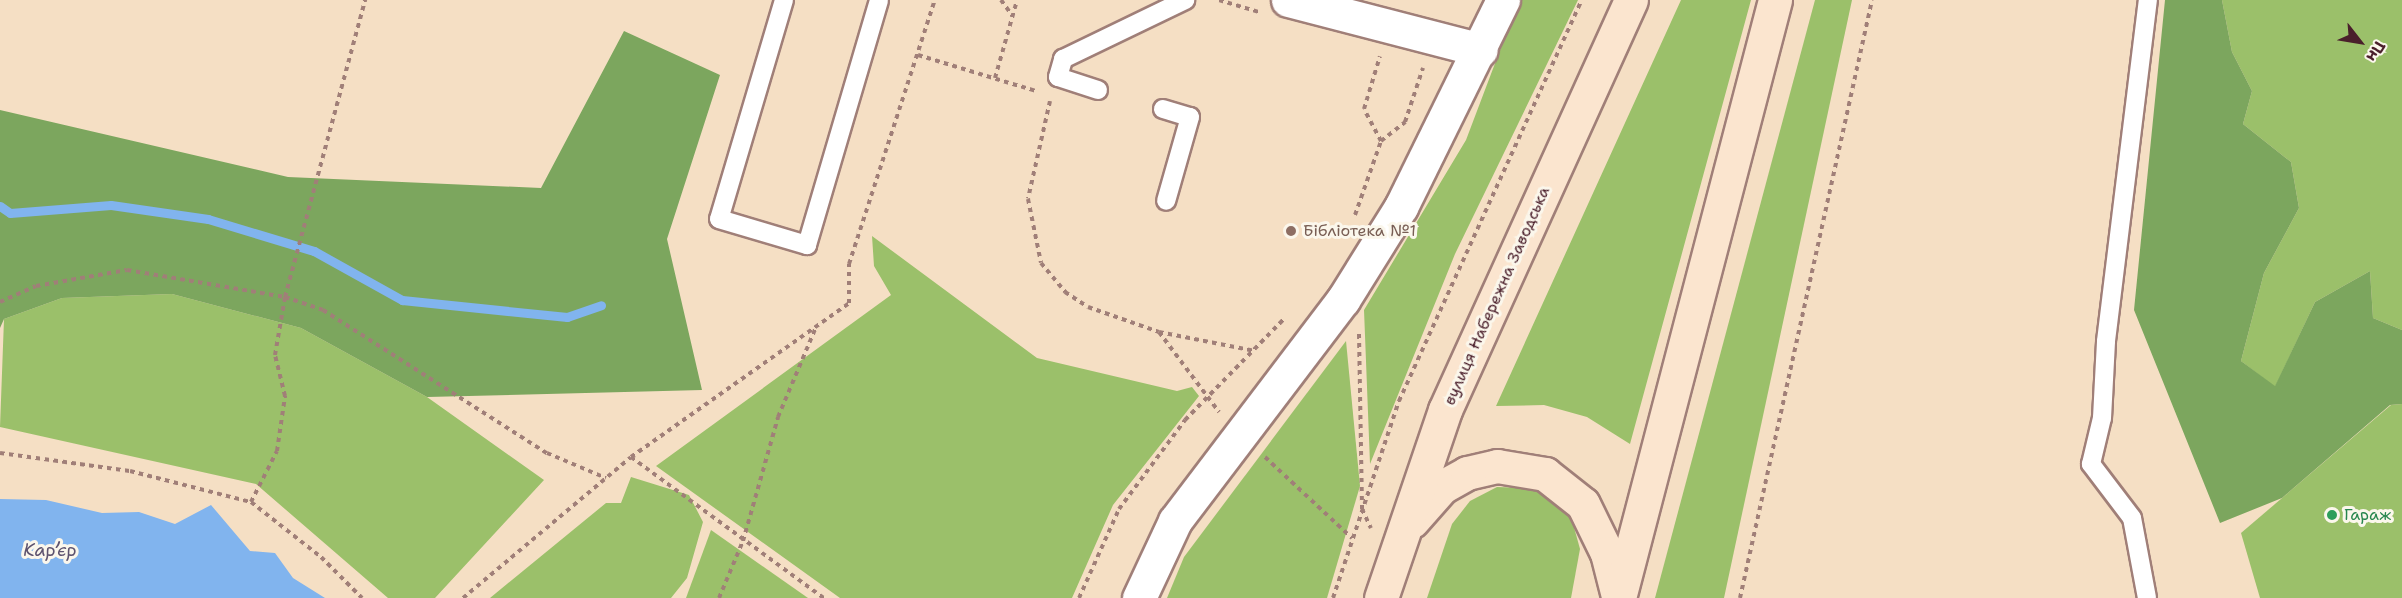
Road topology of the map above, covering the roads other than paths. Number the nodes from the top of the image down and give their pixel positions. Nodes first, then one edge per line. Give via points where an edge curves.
1 (784, 0) edge
2 (879, 0) edge
3 (1185, 0) edge
4 (1503, 0) edge
5 (1631, 0) edge
6 (1775, 0) edge
7 (2148, 0) edge
8 (1275, 7) edge
9 (1481, 50) junction
10 (1098, 90) dead end
11 (1162, 109) dead end
12 (1166, 201) dead end
13 (1401, 532) junction
14 (1139, 598) edge
15 (1381, 598) edge
16 (1619, 598) edge
17 (2147, 598) edge

1 - 2 lane via 719,219 807,245
3 - 10 lane via 1063,59 1058,77
4 - 9 street
5 - 13 main road, вулиця Набережна Заводська via 1445,410
6 - 16 main road
7 - 17 lane via 2106,341 2102,418 2091,464 2132,518
8 - 9 street
9 - 14 street via 1401,207 1343,300 1238,433 1175,521
11 - 12 lane via 1190,117
13 - 15 main road, вулиця Набережна Заводська
13 - 16 main road via 1442,487 1467,472 1497,466 1528,468 1563,485 1583,504 1607,553

